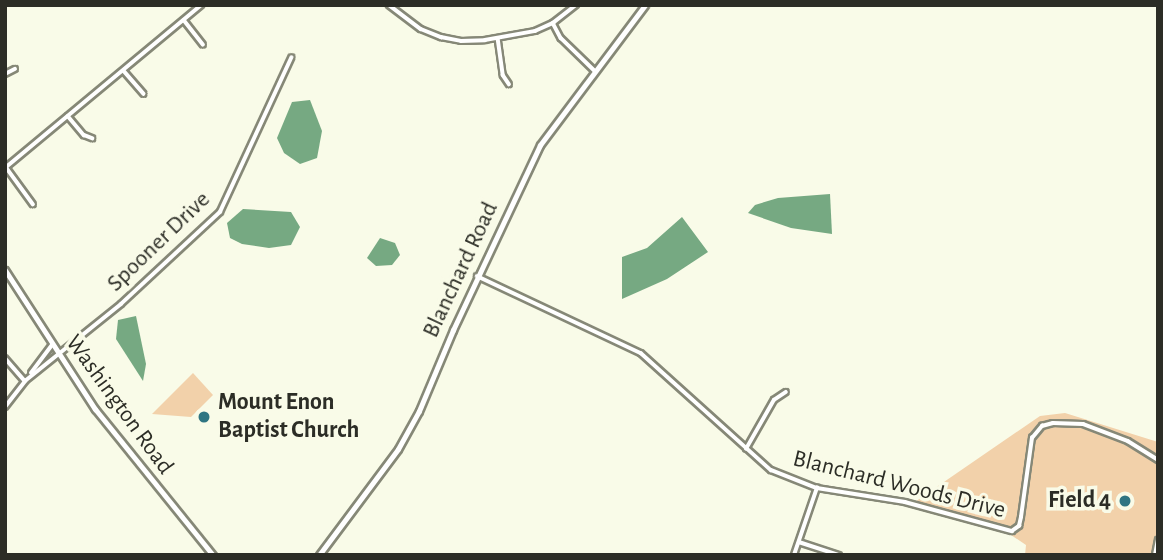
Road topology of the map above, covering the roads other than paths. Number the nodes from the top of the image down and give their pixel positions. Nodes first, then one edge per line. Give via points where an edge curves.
1 (201, 5) edge
2 (388, 5) edge
3 (399, 5) edge
4 (576, 5) edge
5 (645, 5) edge
6 (395, 10) junction
7 (184, 20) junction
8 (553, 23) junction
9 (498, 38) junction
10 (203, 44) dead end
11 (292, 58) dead end
12 (15, 69) dead end
13 (124, 71) junction
14 (595, 72) junction
15 (5, 74) edge
16 (509, 84) dead end
17 (144, 94) dead end
18 (68, 116) junction
19 (92, 138) dead end
20 (6, 168) edge
21 (33, 204) dead end
22 (5, 270) edge
23 (477, 276) junction
24 (52, 345) junction
25 (57, 352) junction
26 (5, 358) edge
27 (25, 381) junction
28 (786, 392) dead end
29 (5, 407) edge
30 (746, 449) junction
31 (1158, 460) edge
32 (817, 488) junction
33 (1158, 540) edge
34 (799, 541) junction
35 (213, 555) edge
36 (319, 555) edge
37 (794, 555) edge
38 (839, 555) edge
39 (1155, 555) edge

1 - 7 street
2 - 6 street
3 - 6 street
4 - 8 street
5 - 14 street, Blanchard Road
6 - 9 street via 441,37 461,41
7 - 10 street
7 - 13 street
8 - 9 street
8 - 14 street via 561,38
9 - 16 street via 503,75
11 - 25 street, Spooner Drive via 220,212 121,304
12 - 15 street
13 - 17 street
13 - 18 street
14 - 23 street, Blanchard Road via 540,145
18 - 19 street
18 - 20 street
20 - 21 street
22 - 24 street, Washington Road
23 - 30 street, Blanchard Woods Drive via 642,352
23 - 36 street, Blanchard Road via 398,449
24 - 25 street, Washington Road
24 - 27 street
25 - 27 street, Spooner Drive
25 - 35 street, Washington Road via 95,408
26 - 27 street
27 - 29 street
28 - 30 street via 774,400
30 - 32 street, Blanchard Woods Drive via 771,470
31 - 32 street, Blanchard Woods Drive via 1128,441 1083,424 1042,426 1032,438 1021,517 1012,531 905,502
32 - 34 street
33 - 39 street
34 - 37 street
34 - 38 street

